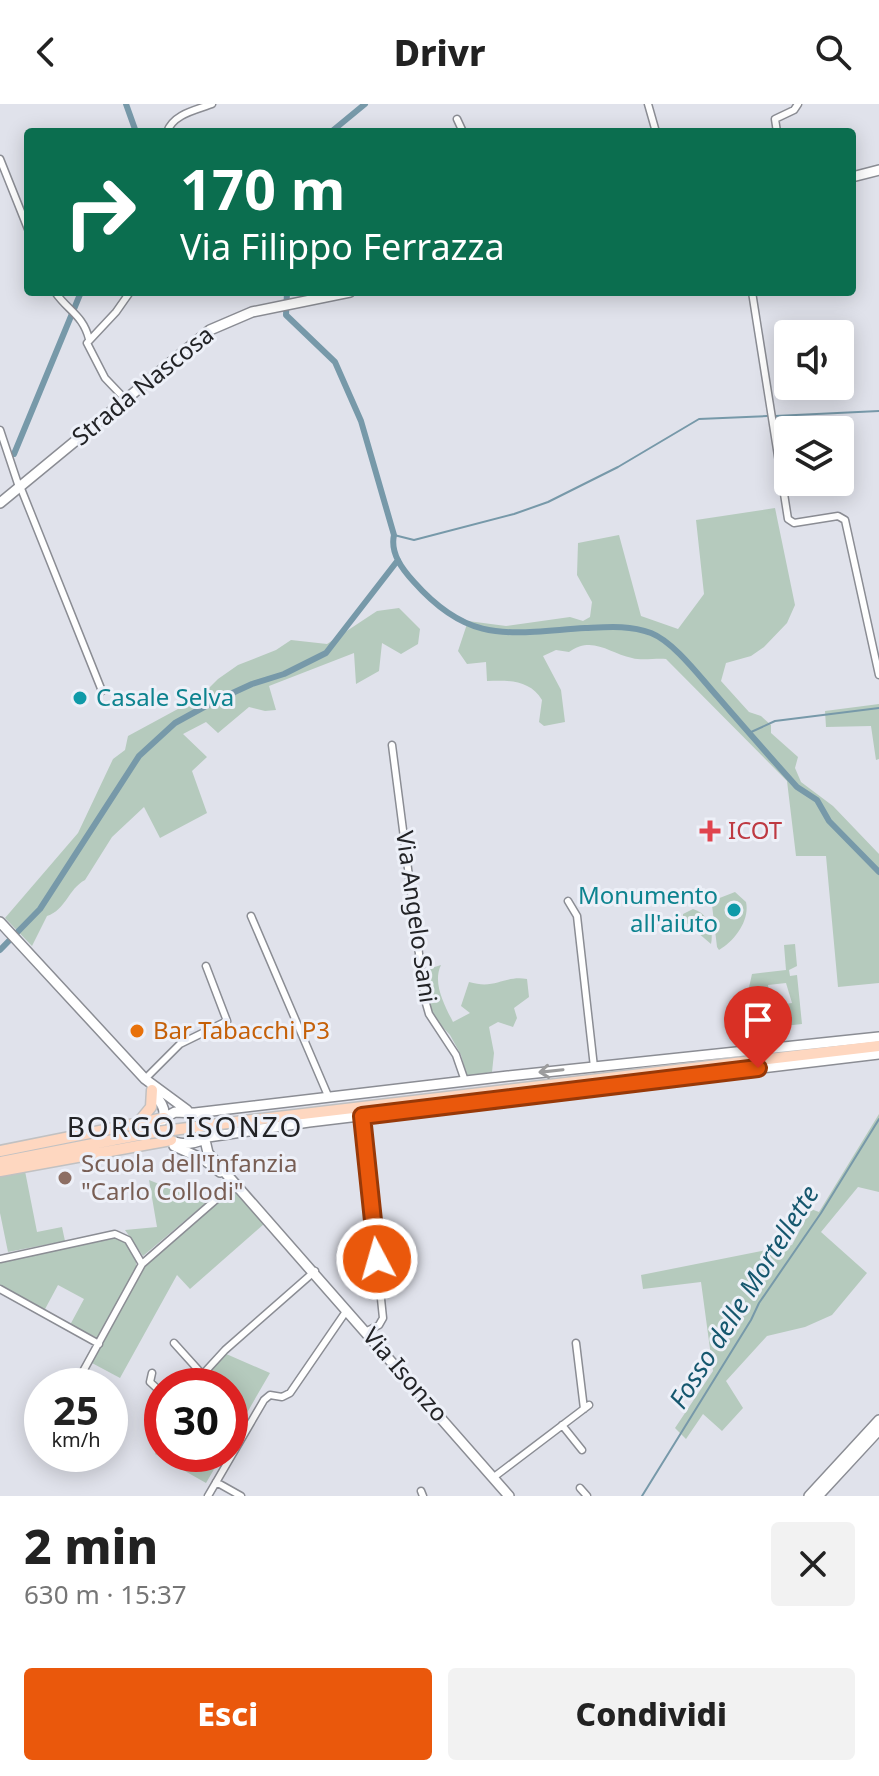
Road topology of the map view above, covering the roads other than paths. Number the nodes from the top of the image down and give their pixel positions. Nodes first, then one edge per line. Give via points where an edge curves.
1 (212, 104) edge
2 (648, 104) edge
3 (798, 104) edge
4 (457, 119) dead end
5 (168, 128) edge
6 (461, 128) edge
7 (655, 128) edge
8 (776, 128) edge
9 (0, 159) edge
10 (879, 170) edge
11 (856, 176) edge
12 (24, 219) edge
13 (58, 296) edge
14 (127, 296) edge
15 (328, 296) edge
16 (753, 296) edge
17 (89, 339) junction
18 (125, 399) junction
19 (0, 430) edge
20 (19, 487) junction
21 (0, 503) edge
22 (879, 675) edge
23 (102, 691) dead end
24 (392, 745) dead end
25 (568, 901) dead end
26 (251, 916) dead end
27 (3, 926) edge
28 (206, 966) dead end
29 (879, 1037) edge
30 (879, 1046) edge
31 (879, 1054) edge
32 (594, 1067) junction
33 (145, 1079) junction
34 (465, 1081) junction
35 (152, 1090) junction
36 (329, 1098) junction
37 (175, 1103) junction
38 (218, 1111) junction
39 (192, 1113) junction
40 (362, 1116) junction
41 (164, 1118) junction
42 (137, 1123) junction
43 (225, 1128) junction
44 (206, 1138) junction
45 (171, 1140) junction
46 (159, 1142) junction
47 (190, 1144) junction
48 (0, 1151) edge
49 (212, 1161) junction
50 (0, 1162) edge
51 (0, 1171) edge
52 (235, 1183) junction
53 (0, 1259) edge
54 (142, 1264) junction
55 (315, 1271) junction
56 (0, 1289) edge
57 (347, 1310) junction
58 (367, 1331) junction
59 (174, 1343) dead end
60 (576, 1343) dead end
61 (99, 1344) junction
62 (85, 1368) edge
63 (197, 1368) edge
64 (208, 1368) edge
65 (879, 1420) edge
66 (562, 1425) junction
67 (879, 1430) edge
68 (582, 1450) dead end
69 (494, 1477) junction
70 (216, 1482) junction
71 (580, 1488) dead end
72 (208, 1496) edge
73 (241, 1496) edge
74 (509, 1496) edge
75 (587, 1496) edge
76 (809, 1496) edge
77 (818, 1496) edge

1 - 5 street via 177,118
2 - 7 street
3 - 8 street via 775,119
4 - 6 street
9 - 12 street
10 - 11 street
13 - 17 street via 76,312
14 - 17 street
15 - 18 street, Strada Nascosa via 248,313 210,330
16 - 22 street via 788,519 797,523 843,518
17 - 18 street via 103,376
18 - 20 street, Strada Nascosa
19 - 20 street
20 - 21 street, Strada Nascosa
20 - 23 street
24 - 34 street, Via Angelo Sani via 425,1000
25 - 32 street via 577,916
26 - 36 street
27 - 33 street
28 - 33 street via 227,1021 182,1042
29 - 32 street
30 - 43 main road
31 - 40 street
32 -> 34 street
33 - 35 street
33 - 37 street
34 - 36 street
35 - 41 street
35 - 42 main road via 151,1107
36 - 38 street
37 - 38 street
37 - 39 street
38 - 39 street
39 - 41 street
39 - 44 street via 208,1126
40 - 43 street
40 - 58 street via 383,1316
41 - 42 main road
41 - 45 street via 163,1133
42 - 48 main road
43 - 44 street
43 - 49 street via 211,1144
43 - 50 main road, bridge via 149,1133
44 - 47 street
44 - 49 street
45 - 46 main road
45 - 47 street
46 - 49 street
46 - 51 main road
47 - 49 street
49 - 52 street, Via Isonzo
52 - 54 street
52 - 55 street, Via Isonzo
53 - 54 street via 115,1234 128,1240
54 - 61 street
55 - 57 street, Via Isonzo
55 - 64 street
56 - 61 street
57 - 58 street, Via Isonzo
57 - 70 street via 290,1393 265,1398
58 - 69 street, Via Isonzo
59 - 63 street
60 - 66 street via 586,1407
61 - 62 street
65 - 76 street
66 - 68 street
66 - 69 street
67 - 77 street
69 - 74 street, Via Isonzo
70 - 72 street
70 - 73 street
71 - 75 street

